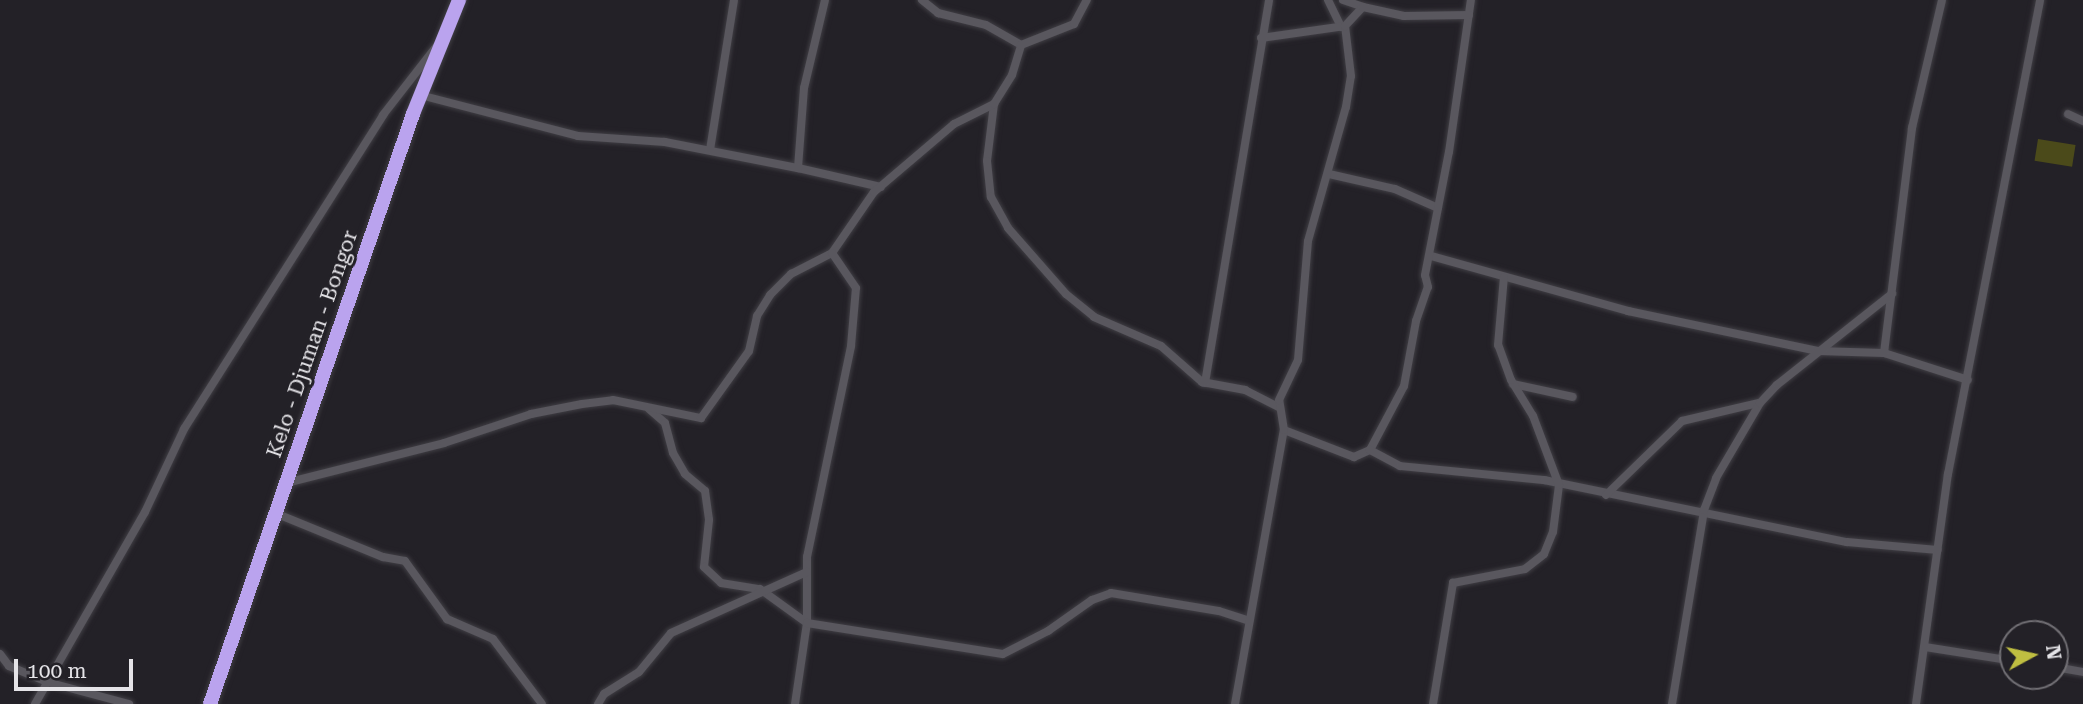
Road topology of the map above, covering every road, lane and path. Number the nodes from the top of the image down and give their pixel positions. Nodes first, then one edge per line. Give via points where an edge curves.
1 (459, 0) edge
2 (734, 0) edge
3 (825, 0) edge
4 (922, 0) edge
5 (1087, 0) edge
6 (1269, 0) edge
7 (1328, 0) edge
8 (1343, 0) edge
9 (1471, 0) edge
10 (1942, 0) edge
11 (2040, 0) edge
12 (1363, 7) junction
13 (1469, 15) junction
14 (1343, 27) junction
15 (1261, 38) junction
16 (440, 42) junction
17 (1021, 45) junction
18 (420, 95) junction
19 (994, 104) junction
20 (2068, 114) dead end
21 (2083, 121) edge
22 (710, 150) junction
23 (798, 168) junction
24 (1329, 174) junction
25 (881, 187) junction
26 (1438, 208) junction
27 (832, 253) junction
28 (1430, 256) junction
29 (1504, 277) junction
30 (1892, 294) junction
31 (1818, 351) junction
32 (1884, 353) junction
33 (1968, 380) junction
34 (1205, 383) junction
35 (1513, 384) junction
36 (1573, 397) dead end
37 (1760, 403) junction
38 (647, 407) junction
39 (1279, 407) junction
40 (1284, 430) junction
41 (1370, 450) junction
42 (286, 483) junction
43 (1559, 485) junction
44 (1606, 495) junction
45 (1704, 510) junction
46 (275, 513) junction
47 (1938, 550) junction
48 (807, 572) junction
49 (765, 593) junction
50 (1249, 621) junction
51 (807, 623) junction
52 (1925, 646) junction
53 (0, 654) edge
54 (1999, 659) edge
55 (47, 682) junction
56 (35, 704) edge
57 (129, 704) edge
58 (210, 704) edge
59 (542, 704) edge
60 (598, 704) edge
61 (795, 704) edge
62 (1235, 704) edge
63 (1433, 704) edge
64 (1672, 704) edge
65 (1916, 704) edge

1 - 16 highway, Kelo - Djuman - Bongor
2 - 22 street
3 - 23 street via 804,88
4 - 17 street via 938,13 986,25
5 - 17 street via 1074,24
6 - 15 street
7 - 14 street
8 - 12 street
9 - 13 street
10 - 30 street via 1912,128
11 - 33 street
12 - 13 street via 1404,16
12 - 14 street
13 - 26 street
14 - 15 street
14 - 24 street via 1351,76
15 - 34 street via 1252,83 1251,126
16 - 18 highway, Kelo - Djuman - Bongor
16 - 55 street via 383,116 184,429 145,512
17 - 19 street via 1012,75
18 - 22 street via 578,136
18 - 42 highway, Kelo - Djuman - Bongor
19 - 25 street via 954,124
19 - 34 street via 988,173 991,197 1008,228 1066,294 1094,317 1161,346
20 - 21 street
22 - 23 street
23 - 25 street
24 - 26 street via 1395,190
24 - 39 street via 1308,241 1298,360
25 - 27 street via 864,202 858,220
26 - 28 street
27 - 38 street via 791,274 770,296 757,316 749,351 702,418
27 - 48 street via 856,288 851,346
28 - 29 street
28 - 41 street via 1425,275 1428,288 1416,321 1408,379
29 - 31 street via 1628,311
29 - 35 street via 1499,345
30 - 31 street
30 - 32 street
31 - 32 street
31 - 37 street
32 - 33 street
33 - 47 street
34 - 39 street via 1245,390
35 - 36 street
35 - 43 street via 1533,416
37 - 44 street via 1682,421
37 - 45 street via 1716,478
38 - 42 street via 613,400 531,414 443,443
38 - 49 street via 665,423 679,463 705,491 709,520 704,566 721,583
39 - 40 street
40 - 41 street via 1354,457
40 - 50 street
41 - 43 street via 1400,466
42 - 46 highway, Kelo - Djuman - Bongor
43 - 44 street
43 - 63 street via 1553,532 1544,554 1525,569 1453,583
44 - 45 street
45 - 47 street via 1847,542
45 - 64 street
46 - 58 highway, Kelo - Djuman - Bongor
46 - 59 street via 405,561 447,619 493,639
47 - 52 street
48 - 49 street
48 - 51 street
49 - 51 street
49 - 60 street via 671,633 639,672 604,694
50 - 51 street via 1219,611 1111,593 1003,654
50 - 62 street
51 - 61 street
52 - 54 street
52 - 65 street
53 - 55 street via 9,666
55 - 56 street
55 - 57 street

